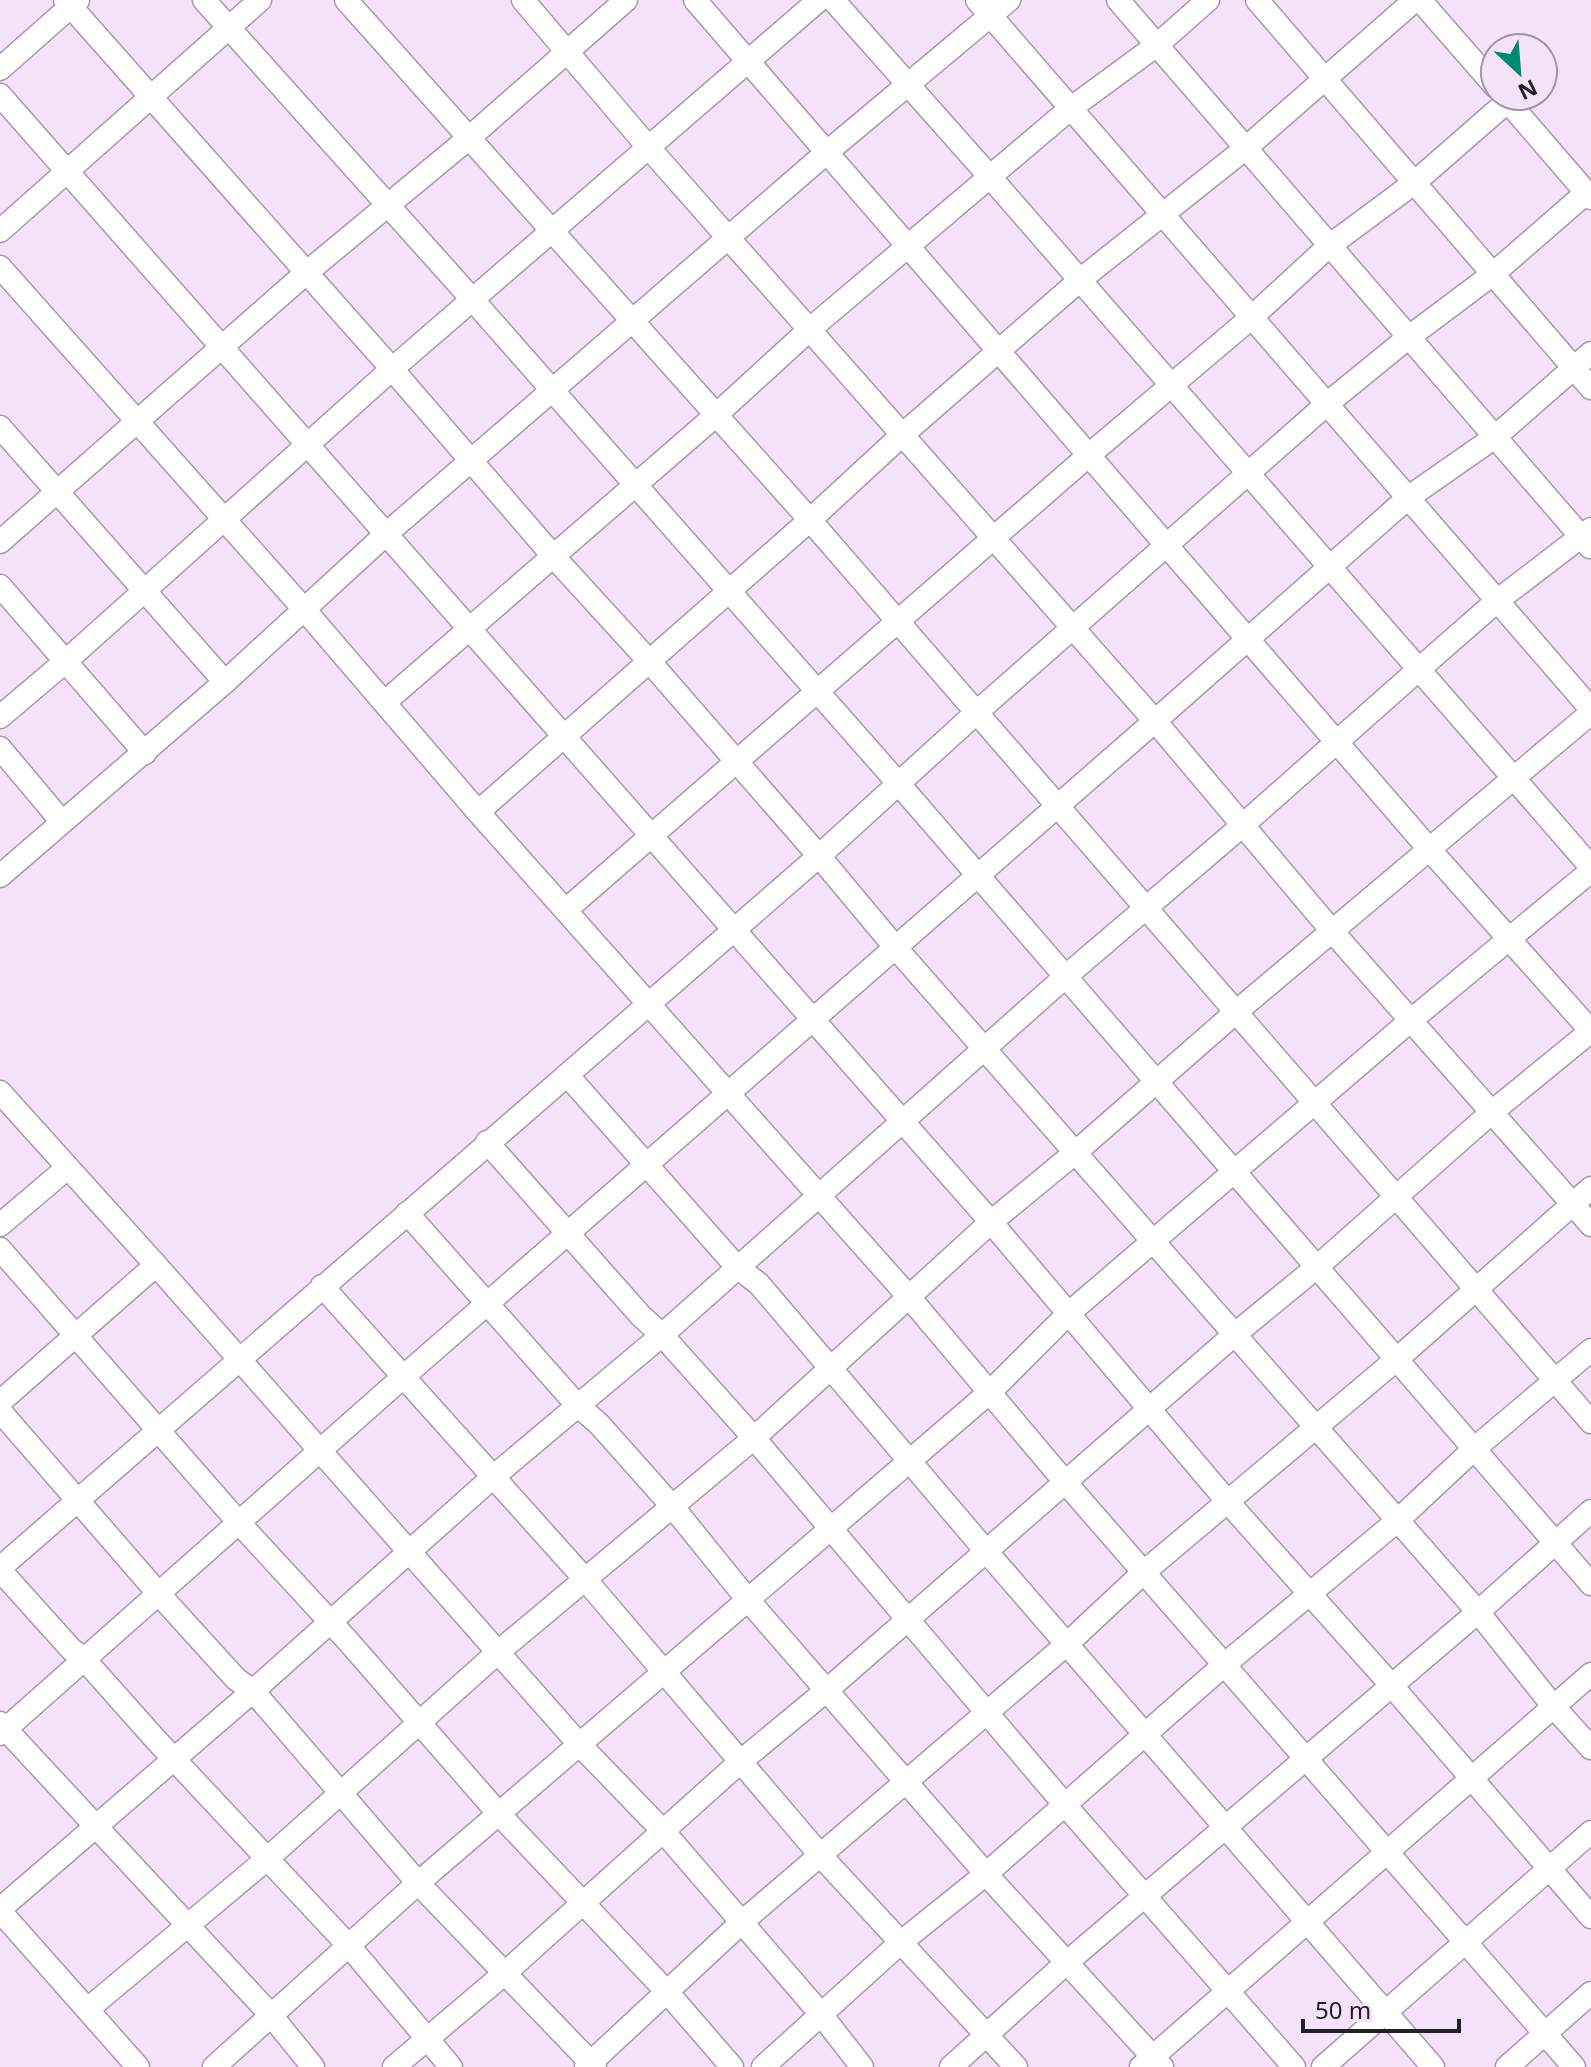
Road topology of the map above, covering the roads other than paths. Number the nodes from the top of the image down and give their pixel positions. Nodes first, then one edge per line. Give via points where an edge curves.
1 (204, 0) edge
2 (260, 0) edge
3 (346, 0) edge
4 (523, 0) edge
5 (626, 0) edge
6 (695, 0) edge
7 (819, 0) edge
8 (833, 0) edge
9 (1009, 0) edge
10 (1118, 0) edge
11 (1208, 0) edge
12 (1257, 0) edge
13 (1418, 0) edge
14 (71, 2) edge
15 (983, 8) edge
16 (228, 28) junction
17 (1157, 45) junction
18 (566, 53) junction
19 (746, 60) junction
20 (0, 69) edge
21 (1479, 69) edge
22 (1325, 79) junction
23 (907, 84) junction
24 (0, 95) edge
25 (151, 98) junction
26 (1071, 108) junction
27 (1485, 112) edge
28 (1517, 112) edge
29 (469, 138) junction
30 (649, 148) junction
31 (1246, 148) junction
32 (826, 153) junction
33 (66, 171) junction
34 (991, 178) junction
35 (1414, 183) junction
36 (1589, 195) edge
37 (387, 205) junction
38 (1163, 213) junction
39 (0, 231) edge
40 (554, 231) junction
41 (729, 238) junction
42 (1329, 246) junction
43 (909, 247) junction
44 (0, 267) edge
45 (306, 273) junction
46 (1493, 274) junction
47 (1080, 280) junction
48 (472, 299) junction
49 (1252, 317) junction
50 (632, 321) junction
51 (809, 330) junction
52 (1409, 337) junction
53 (221, 347) junction
54 (1000, 351) junction
55 (1591, 353) edge
56 (1574, 368) junction
57 (392, 369) junction
58 (1170, 385) junction
59 (1591, 388) edge
60 (552, 390) junction
61 (1328, 403) junction
62 (715, 416) junction
63 (137, 421) junction
64 (0, 427) edge
65 (901, 436) junction
66 (1495, 437) junction
67 (306, 444) junction
68 (1089, 455) junction
69 (471, 461) junction
70 (1248, 474) junction
71 (635, 486) junction
72 (57, 492) junction
73 (1409, 497) junction
74 (224, 519) junction
75 (810, 520) junction
76 (385, 535) junction
77 (1588, 538) edge
78 (993, 540) junction
79 (0, 542) edge
80 (1168, 546) junction
81 (554, 557) junction
82 (1330, 569) junction
83 (0, 586) edge
84 (144, 591) junction
85 (728, 592) junction
86 (1498, 600) junction
87 (303, 608) junction
88 (898, 623) junction
89 (1074, 629) junction
90 (469, 630) junction
91 (1248, 638) junction
92 (66, 661) junction
93 (649, 661) junction
94 (1418, 670) junction
95 (225, 682) junction
96 (818, 692) junction
97 (385, 702) junction
98 (1591, 711) edge
99 (977, 712) junction
100 (0, 717) edge
101 (1155, 721) junction
102 (563, 736) junction
103 (1337, 742) junction
104 (0, 748) edge
105 (145, 753) junction
106 (737, 763) junction
107 (1514, 780) junction
108 (898, 783) junction
109 (1056, 806) junction
110 (478, 812) junction
111 (62, 822) junction
112 (1243, 825) junction
113 (652, 835) junction
114 (1430, 850) junction
115 (819, 856) junction
116 (1591, 869) edge
117 (977, 875) junction
118 (0, 876) edge
119 (1145, 907) junction
120 (567, 909) junction
121 (733, 928) junction
122 (1332, 931) junction
123 (1509, 940) junction
124 (895, 947) junction
125 (1065, 977) junction
126 (649, 1005) junction
127 (1236, 1012) junction
128 (812, 1021) junction
129 (1410, 1021) junction
130 (1591, 1031) edge
131 (984, 1049) junction
132 (568, 1076) junction
133 (1156, 1082) junction
134 (0, 1092) edge
135 (730, 1094) junction
136 (1316, 1102) junction
137 (1492, 1112) junction
138 (901, 1123) junction
139 (487, 1142) junction
140 (1076, 1152) junction
141 (648, 1165) junction
142 (66, 1169) junction
143 (1236, 1172) junction
144 (1591, 1188) edge
145 (819, 1196) junction
146 (1397, 1196) junction
147 (1573, 1204) junction
148 (407, 1213) junction
149 (991, 1222) junction
150 (0, 1225) edge
151 (1591, 1225) edge
152 (568, 1235) junction
153 (1155, 1242) junction
154 (0, 1249) edge
155 (156, 1265) junction
156 (1318, 1266) junction
157 (737, 1267) junction
158 (322, 1286) junction
159 (1476, 1290) junction
160 (909, 1297) junction
161 (486, 1304) junction
162 (1068, 1314) junction
163 (662, 1335) junction
164 (1234, 1335) junction
165 (75, 1336) junction
166 (1591, 1350) edge
167 (1397, 1359) junction
168 (238, 1360) junction
169 (831, 1367) junction
170 (403, 1377) junction
171 (1556, 1381) junction
172 (991, 1391) junction
173 (0, 1402) edge
174 (577, 1405) junction
175 (1149, 1409) junction
176 (0, 1411) edge
177 (1591, 1422) edge
178 (1315, 1427) junction
179 (158, 1430) junction
180 (754, 1438) junction
181 (1474, 1449) junction
182 (318, 1452) junction
183 (910, 1462) junction
184 (493, 1477) junction
185 (1066, 1483) junction
186 (78, 1498) junction
187 (1227, 1501) junction
188 (672, 1506) junction
189 (1591, 1511) edge
190 (1397, 1521) junction
191 (240, 1524) junction
192 (832, 1528) junction
193 (1556, 1541) junction
194 (986, 1551) junction
195 (407, 1552) junction
196 (0, 1569) edge
197 (1144, 1572) junction
198 (584, 1578) junction
199 (1591, 1584) edge
200 (158, 1593) junction
201 (1310, 1593) junction
202 (748, 1600) junction
203 (1478, 1612) junction
204 (908, 1620) junction
205 (329, 1623) junction
206 (1067, 1644) junction
207 (497, 1653) junction
208 (84, 1659) junction
209 (1224, 1665) junction
210 (663, 1672) junction
211 (1591, 1674) edge
212 (1392, 1686) junction
213 (827, 1690) junction
214 (253, 1691) junction
215 (1553, 1706) junction
216 (987, 1714) junction
217 (419, 1722) junction
218 (2, 1729) edge
219 (1145, 1735) junction
220 (579, 1744) junction
221 (1591, 1748) edge
222 (1307, 1757) junction
223 (176, 1759) junction
224 (740, 1762) junction
225 (1471, 1778) junction
226 (907, 1782) junction
227 (341, 1792) junction
228 (1065, 1805) junction
229 (499, 1814) junction
230 (95, 1826) junction
231 (1227, 1827) junction
232 (663, 1831) junction
233 (1591, 1832) edge
234 (1387, 1852) junction
235 (821, 1856) junction
236 (267, 1859) junction
237 (1550, 1869) junction
238 (986, 1874) junction
239 (418, 1883) junction
240 (1145, 1895) junction
241 (582, 1903) junction
242 (0, 1910) edge
243 (1591, 1917) edge
244 (1308, 1921) junction
245 (742, 1922) junction
246 (188, 1925) junction
247 (1465, 1942) junction
248 (900, 1943) junction
249 (349, 1946) junction
250 (1065, 1964) junction
251 (505, 1973) junction
252 (1227, 1991) junction
253 (668, 1993) junction
254 (1591, 1993) edge
255 (88, 2009) junction
256 (1385, 2012) junction
257 (820, 2013) junction
258 (270, 2014) junction
259 (1544, 2034) junction
260 (985, 2035) junction
261 (427, 2040) junction
262 (1152, 2063) edge
263 (591, 2065) edge
264 (138, 2067) edge
265 (214, 2067) edge
266 (313, 2067) edge
267 (394, 2067) edge
268 (451, 2067) edge
269 (732, 2067) edge
270 (763, 2067) edge
271 (862, 2067) edge
272 (951, 2067) edge
273 (1016, 2067) edge
274 (1294, 2067) edge
275 (1323, 2067) edge
276 (1433, 2067) edge
277 (1507, 2067) edge
278 (1574, 2067) edge

1 - 16 street
2 - 16 street
3 - 29 street
4 - 18 street
5 - 18 street
6 - 19 street
7 - 19 street
8 - 23 street
9 - 15 street
10 - 17 street
11 - 17 street
12 - 22 street
13 - 21 street
13 - 22 street
14 - 20 street
14 - 25 street
15 - 23 street
15 - 26 street
16 - 25 street
16 - 37 street
17 - 26 street
17 - 31 street
18 - 29 street
18 - 30 street
19 - 30 street
19 - 32 street
22 - 31 street
22 - 35 street
23 - 32 street
23 - 34 street
24 - 33 street
25 - 33 street
25 - 45 street
26 - 34 street
26 - 38 street
27 - 35 street
28 - 36 street
29 - 37 street
29 - 40 street
30 - 40 street
30 - 41 street
31 - 38 street
31 - 42 street
32 - 41 street
32 - 43 street
33 - 39 street
33 - 53 street
34 - 43 street
34 - 47 street
35 - 42 street
35 - 46 street
36 - 46 street
37 - 45 street
37 - 48 street
38 - 47 street
38 - 49 street
40 - 48 street
40 - 50 street
41 - 50 street
41 - 51 street
42 - 49 street
42 - 52 street
43 - 51 street
43 - 54 street
44 - 63 street
45 - 53 street
45 - 57 street
46 - 52 street
46 - 56 street
47 - 54 street
47 - 58 street
48 - 57 street
48 - 60 street
49 - 58 street
49 - 61 street
50 - 60 street
50 - 62 street
51 - 62 street
51 - 65 street
52 - 61 street
52 - 66 street
53 - 63 street
53 - 67 street
54 - 65 street
54 - 68 street
55 - 56 street
56 - 59 street
56 - 66 street
57 - 67 street
57 - 69 street
58 - 68 street
58 - 70 street
60 - 69 street
60 - 71 street
61 - 70 street
61 - 73 street
62 - 71 street
62 - 75 street
63 - 72 street
63 - 74 street
64 - 72 street
65 - 75 street
65 - 78 street
66 - 73 street
66 - 77 street
67 - 74 street
67 - 76 street
68 - 78 street
68 - 80 street
69 - 76 street
69 - 81 street
70 - 80 street
70 - 82 street
71 - 81 street
71 - 85 street
72 - 79 street
72 - 84 street
73 - 82 street
73 - 86 street
74 - 84 street
74 - 87 street
75 - 85 street
75 - 88 street
76 - 87 street
76 - 90 street
77 - 86 street
78 - 88 street
78 - 89 street
80 - 89 street
80 - 91 street
81 - 90 street
81 - 93 street
82 - 91 street
82 - 94 street
83 - 92 street
84 - 92 street
84 - 95 street
85 - 93 street
85 - 96 street
86 - 94 street
86 - 98 street
87 - 95 street
87 - 97 street
88 - 96 street
88 - 99 street
89 - 99 street
89 - 101 street
90 - 97 street
90 - 102 street
91 - 101 street
91 - 103 street
92 - 100 street
92 - 105 street
93 - 102 street
93 - 106 street
94 - 103 street
94 - 107 street
95 - 105 street
96 - 106 street
96 - 108 street
97 - 110 street
98 - 107 street
99 - 108 street
99 - 109 street
101 - 109 street
101 - 112 street
102 - 110 street
102 - 113 street
103 - 112 street
103 - 114 street
104 - 111 street
105 - 111 street
106 - 113 street
106 - 115 street
107 - 114 street
107 - 116 street
108 - 115 street
108 - 117 street
109 - 117 street
109 - 119 street
110 - 120 street
111 - 118 street
112 - 119 street
112 - 122 street
113 - 120 street
113 - 121 street
114 - 122 street
114 - 123 street
115 - 121 street
115 - 124 street
116 - 123 street
117 - 124 street
117 - 125 street
119 - 125 street
119 - 127 street
120 - 126 street
121 - 126 street
121 - 128 street
122 - 127 street
122 - 129 street
123 - 129 street
123 - 130 street
124 - 128 street
124 - 131 street
125 - 131 street
125 - 133 street
126 - 132 street
126 - 135 street
127 - 133 street
127 - 136 street
128 - 135 street
128 - 138 street
129 - 136 street
129 - 137 street
130 - 137 street
131 - 138 street
131 - 140 street
132 - 139 street
132 - 141 street
133 - 140 street
133 - 143 street
134 - 142 street
135 - 141 street
135 - 145 street
136 - 143 street
136 - 146 street
137 - 146 street
137 - 147 street
138 - 145 street
138 - 149 street
139 - 148 street
139 - 152 street
140 - 149 street
140 - 153 street
141 - 152 street
141 - 157 street
142 - 150 street
142 - 155 street
143 - 153 street
143 - 156 street
144 - 147 street
145 - 157 street
145 - 160 street
146 - 156 street
146 - 159 street
147 - 151 street
147 - 159 street
148 - 158 street
148 - 161 street
149 - 160 street
149 - 162 street
152 - 161 street
152 - 163 street
153 - 162 street
153 - 164 street
154 - 165 street
155 - 165 street
155 - 168 street
156 - 164 street
156 - 167 street
157 - 163 street
157 - 169 street via 759,1284
158 - 168 street
158 - 170 street
159 - 167 street
159 - 171 street
160 - 169 street
160 - 172 street
161 - 170 street
161 - 174 street
162 - 172 street
162 - 175 street
163 - 174 street
163 - 180 street
164 - 175 street
164 - 178 street
165 - 173 street
165 - 179 street
166 - 171 street
167 - 178 street
167 - 181 street
168 - 179 street
168 - 182 street
169 - 180 street
169 - 183 street
170 - 182 street
170 - 184 street
171 - 177 street
171 - 181 street
172 - 183 street
172 - 185 street
174 - 184 street
174 - 188 street
175 - 185 street
175 - 187 street
176 - 186 street
178 - 187 street
178 - 190 street
179 - 186 street
179 - 191 street
180 - 188 street
180 - 192 street
181 - 190 street
181 - 193 street
182 - 191 street
182 - 195 street
183 - 192 street
183 - 194 street
184 - 195 street
184 - 198 street
185 - 194 street
185 - 197 street
186 - 196 street
186 - 200 street
187 - 197 street
187 - 201 street
188 - 198 street
188 - 202 street
189 - 193 street
190 - 201 street
190 - 203 street
191 - 200 street
191 - 205 street
192 - 202 street
192 - 204 street
193 - 199 street
193 - 203 street
194 - 204 street
194 - 206 street
195 - 205 street
195 - 207 street
196 - 208 street
197 - 206 street
197 - 209 street
198 - 207 street
198 - 210 street
200 - 208 street
200 - 214 street
201 - 209 street
201 - 212 street
202 - 210 street
202 - 213 street
203 - 212 street
203 - 215 street
204 - 213 street
204 - 216 street
205 - 214 street
205 - 217 street
206 - 216 street
206 - 219 street
207 - 217 street
207 - 220 street
208 - 218 street
208 - 223 street
209 - 219 street
209 - 222 street
210 - 220 street
210 - 224 street
211 - 215 street
212 - 222 street
212 - 225 street
213 - 224 street
213 - 226 street
214 - 223 street
214 - 227 street
215 - 221 street
215 - 225 street
216 - 226 street
216 - 228 street
217 - 227 street
217 - 229 street
218 - 230 street
219 - 228 street
219 - 231 street
220 - 229 street
220 - 232 street
222 - 231 street
222 - 234 street
223 - 230 street
223 - 236 street
224 - 232 street
224 - 235 street
225 - 234 street
225 - 237 street
226 - 235 street
226 - 238 street
227 - 236 street
227 - 239 street
228 - 238 street
228 - 240 street
229 - 239 street
229 - 241 street
230 - 242 street
230 - 246 street
231 - 240 street
231 - 244 street
232 - 241 street
232 - 245 street
233 - 237 street
234 - 244 street
234 - 247 street
235 - 245 street
235 - 248 street
236 - 246 street
236 - 249 street
237 - 243 street
237 - 247 street
238 - 248 street
238 - 250 street
239 - 249 street
239 - 251 street
240 - 250 street
240 - 252 street
241 - 251 street
241 - 253 street
242 - 255 street
244 - 252 street
244 - 256 street
245 - 253 street
245 - 257 street
246 - 255 street
246 - 258 street
247 - 256 street
247 - 259 street
248 - 257 street
248 - 260 street
249 - 258 street
249 - 261 street
250 - 260 street
250 - 262 street
251 - 261 street
251 - 263 street
252 - 262 street
252 - 274 street
253 - 263 street
253 - 269 street
254 - 259 street
255 - 264 street
256 - 275 street
256 - 276 street
257 - 270 street
257 - 271 street
258 - 265 street
258 - 266 street
259 - 277 street
259 - 278 street
260 - 272 street
260 - 273 street
261 - 267 street
261 - 268 street

